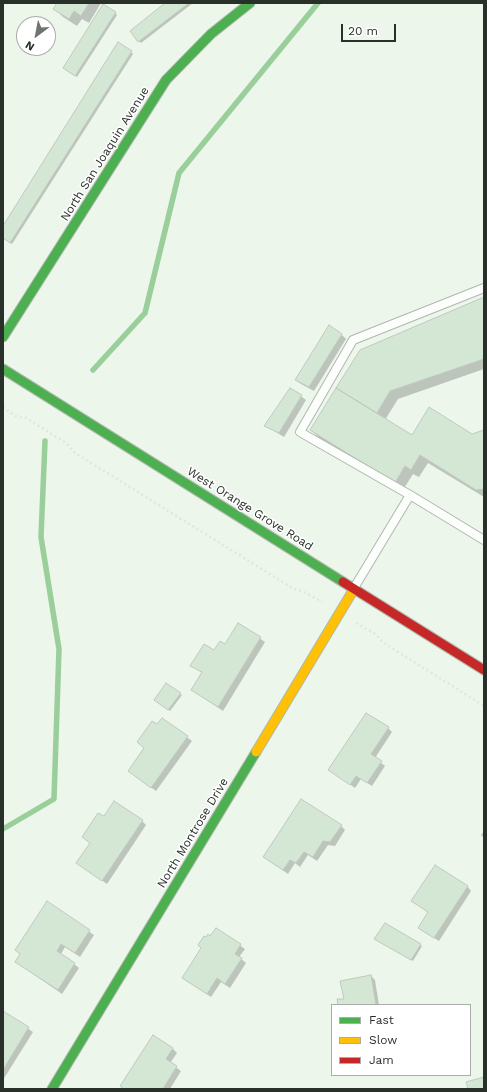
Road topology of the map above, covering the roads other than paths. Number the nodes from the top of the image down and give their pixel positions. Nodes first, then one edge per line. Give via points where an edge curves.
1 (250, 3) edge
2 (484, 288) edge
3 (3, 337) edge
4 (3, 369) edge
5 (410, 495) junction
6 (484, 540) edge
7 (354, 589) junction
8 (484, 670) edge
9 (52, 1089) edge

1 - 3 street, North San Joaquin Avenue via 211,34 166,80
2 - 5 lane via 353,340 300,432
4 - 7 street, West Orange Grove Road
5 - 6 lane
5 - 7 lane
7 - 8 street, West Orange Grove Road
7 - 9 street, North Montrose Drive

